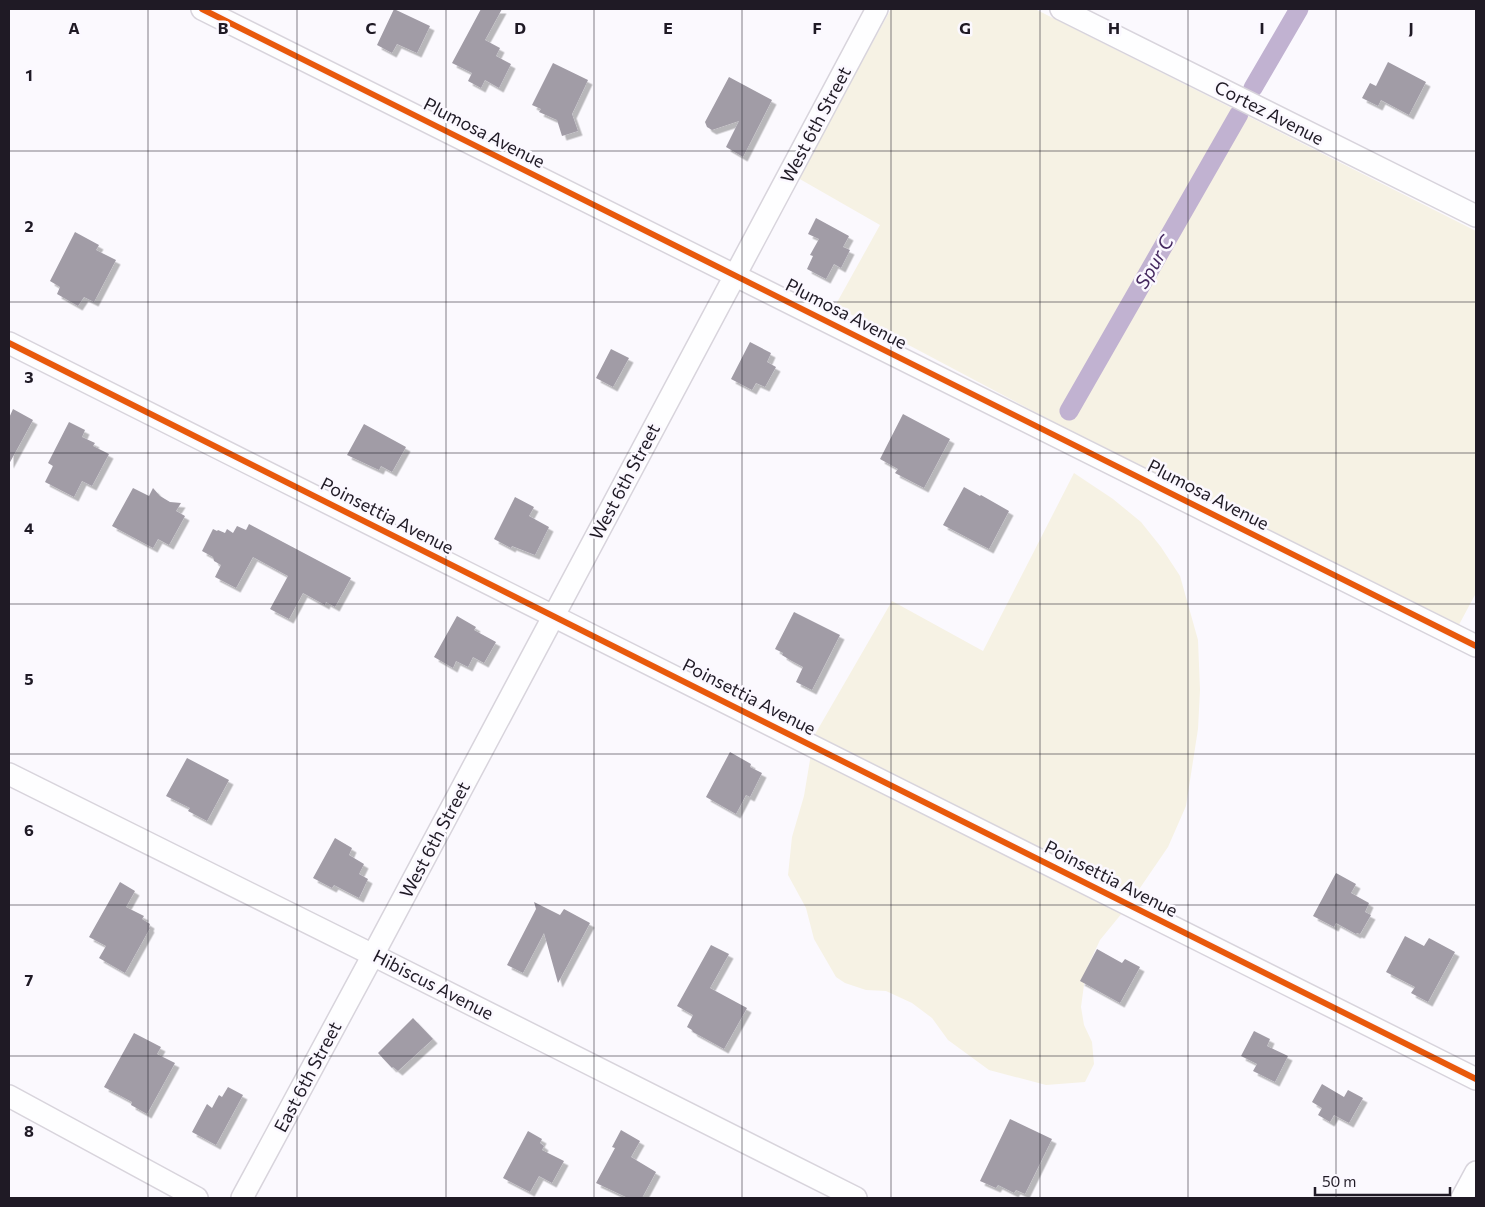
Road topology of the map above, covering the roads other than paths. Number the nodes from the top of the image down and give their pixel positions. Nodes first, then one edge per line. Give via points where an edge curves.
1 (202, 9) edge
2 (877, 9) edge
3 (1061, 9) edge
4 (1476, 216) edge
5 (735, 276) junction
6 (9, 343) edge
7 (554, 616) junction
8 (1476, 646) edge
9 (9, 774) edge
10 (374, 955) junction
11 (1476, 1079) edge
12 (9, 1096) edge
13 (1476, 1172) edge
14 (197, 1198) edge
15 (242, 1198) edge
16 (856, 1198) edge
17 (1462, 1198) edge

1 - 5 street, Plumosa Avenue
2 - 5 street, West 6th Street
3 - 4 street, Cortez Avenue
5 - 7 street, West 6th Street
5 - 8 street, Plumosa Avenue
6 - 7 street, Poinsettia Avenue
7 - 10 street, West 6th Street
7 - 11 street, Poinsettia Avenue
9 - 10 street, Hibiscus Avenue
10 - 15 street, East 6th Street
10 - 16 street, Hibiscus Avenue
12 - 14 street
13 - 17 street

